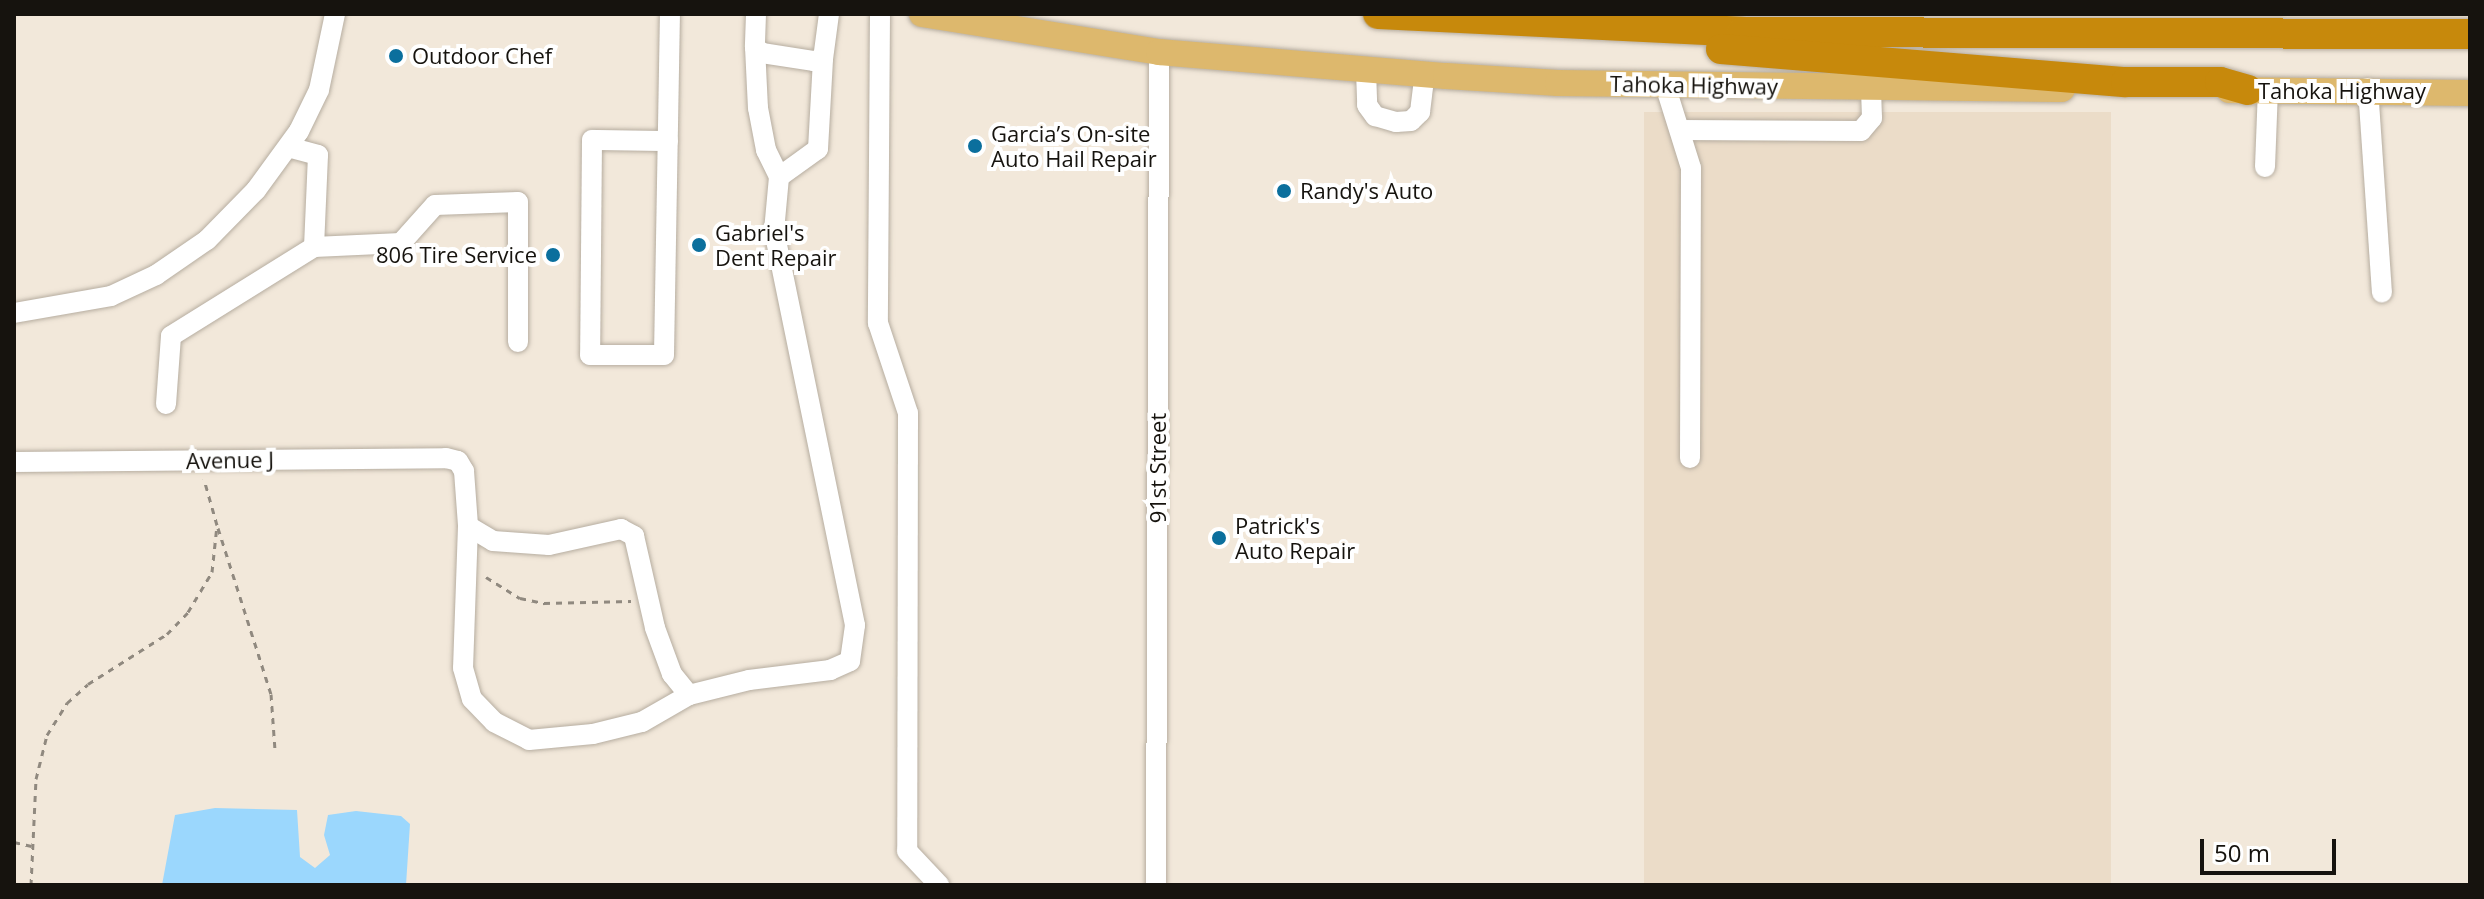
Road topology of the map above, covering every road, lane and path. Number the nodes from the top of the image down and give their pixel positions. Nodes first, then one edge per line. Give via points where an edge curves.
1 (335, 14) edge
2 (670, 14) edge
3 (756, 14) edge
4 (829, 14) edge
5 (880, 14) edge
6 (922, 14) edge
7 (1378, 14) edge
8 (1516, 24) junction
9 (2470, 34) edge
10 (755, 47) junction
11 (1159, 52) junction
12 (823, 59) junction
13 (1366, 70) junction
14 (1425, 73) junction
15 (1665, 85) junction
16 (1871, 88) junction
17 (2368, 88) junction
18 (2258, 90) junction
19 (2470, 93) edge
20 (1680, 130) junction
21 (668, 141) junction
22 (289, 147) junction
23 (2265, 167) dead end
24 (779, 177) junction
25 (314, 247) junction
26 (2382, 293) dead end
27 (14, 313) edge
28 (518, 342) dead end
29 (166, 404) dead end
30 (1690, 458) dead end
31 (198, 460) junction
32 (14, 462) edge
33 (217, 525) junction
34 (468, 526) junction
35 (465, 553) junction
36 (646, 589) junction
37 (689, 695) junction
38 (275, 750) dead end
39 (14, 842) edge
40 (32, 846) junction
41 (31, 885) edge
42 (939, 885) edge
43 (1156, 885) edge

1 - 22 street via 319,90
2 - 21 street
3 - 10 street
4 - 12 street
5 - 42 street via 878,323 908,413 907,851
6 - 11 main road, Tahoka Highway
7 - 8 highway
8 - 9 highway via 1742,32
8 - 18 highway via 1740,52 2126,82 2220,82
10 - 12 street via 762,53
10 - 24 street via 758,108 766,150
11 - 13 main road, Tahoka Highway
11 - 43 street, 91st Street
12 - 24 street via 818,149
13 - 14 main road, Tahoka Highway
13 - 14 street via 1367,105 1375,116 1396,122 1411,121 1420,112
14 - 15 main road, Tahoka Highway
15 - 16 main road, Tahoka Highway
15 - 20 street
16 - 18 main road, Tahoka Highway
16 - 20 street via 1872,118 1861,131
17 - 18 main road, Tahoka Highway
17 - 19 main road, Tahoka Highway
17 - 26 street
18 - 23 street
20 - 30 street via 1691,168
21 - 21 street via 664,355 590,355 592,140
22 - 25 street via 318,155
22 - 27 street via 230,218 156,275 84,304
24 - 37 street via 774,231 825,461 830,524 843,561 854,646 850,661 830,670 749,680
25 - 28 street via 401,243 435,205 518,202
25 - 29 street via 171,336
31 - 32 street, Avenue J
31 - 33 path
31 - 34 street, Avenue J via 446,458 458,461 464,471
33 - 38 path via 271,694
33 - 40 path via 212,572 188,612 143,652 88,684 67,703 47,735 36,779
34 - 35 street
34 - 36 street via 493,541 549,545 621,529 634,536
35 - 36 path via 500,588 544,603 618,603
35 - 37 street via 463,668 472,699 494,722 529,740 593,734 642,722
36 - 37 street via 672,674
39 - 40 path
40 - 41 path

